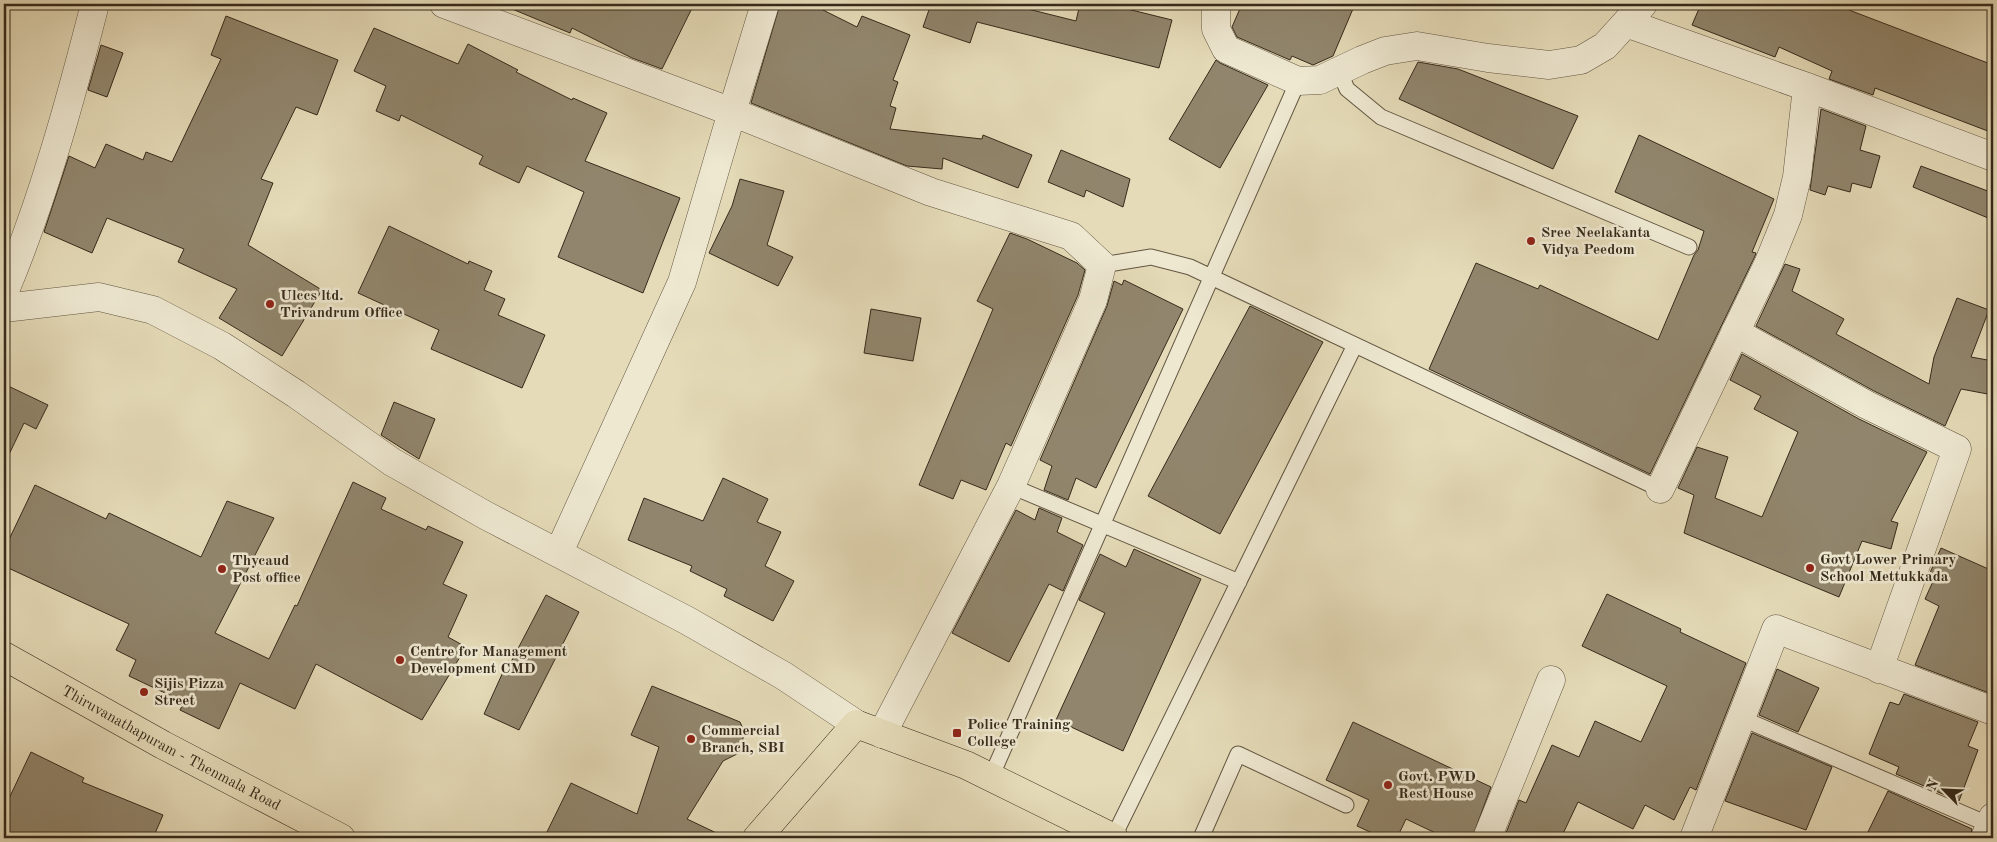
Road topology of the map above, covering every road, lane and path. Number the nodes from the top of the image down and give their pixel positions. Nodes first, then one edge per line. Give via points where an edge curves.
1 (95, 4) edge
2 (444, 4) edge
3 (765, 4) edge
4 (1216, 4) edge
5 (1634, 13) edge
6 (1339, 71) junction
7 (1298, 81) junction
8 (1807, 87) junction
9 (732, 112) junction
10 (1993, 157) edge
11 (1689, 246) dead end
12 (1102, 265) junction
13 (1212, 277) junction
14 (4, 293) edge
15 (4, 308) edge
16 (1735, 332) junction
17 (1355, 345) junction
18 (1011, 486) junction
19 (1660, 489) joint
20 (1102, 524) junction
21 (559, 552) junction
22 (1238, 582) junction
23 (4, 656) edge
24 (1879, 668) junction
25 (1551, 680) dead end
26 (1993, 712) edge
27 (1741, 718) junction
28 (856, 724) junction
29 (882, 734) junction
30 (991, 777) junction
31 (1346, 805) dead end
32 (1989, 827) edge
33 (341, 838) edge
34 (757, 838) edge
35 (1114, 838) edge
36 (1201, 838) edge
37 (1487, 838) edge
38 (1694, 838) edge

1 - 14 street via 68,108 23,249
2 - 9 street
3 - 9 street
4 - 7 street via 1216,29 1226,50
5 - 6 street via 1605,46 1580,60 1550,65 1417,46 1385,51
5 - 8 street
6 - 7 street via 1320,80
6 - 11 lane via 1347,89 1381,117
7 - 13 lane
8 - 10 street
8 - 16 street via 1788,215
9 - 12 street via 931,192 1071,236
9 - 21 street via 682,282
12 - 13 lane via 1151,257 1190,267
12 - 18 street via 1093,300
13 - 17 lane
13 - 20 lane
15 - 21 street via 99,297 153,310 222,346 392,462
16 - 19 street
16 - 24 street via 1867,405 1957,449
17 - 19 lane
17 - 22 lane
18 - 20 lane
18 - 29 street
20 - 22 lane
20 - 30 lane
21 - 28 street via 784,676
22 - 35 lane
23 - 33 main road, Thiruvanathapuram - Thenmala Road via 163,746
24 - 26 street
24 - 27 street via 1776,629
25 - 37 street
27 - 32 lane
27 - 38 street
28 - 29 main road
28 - 34 main road
29 - 30 main road
30 - 35 main road
31 - 36 lane via 1238,754

